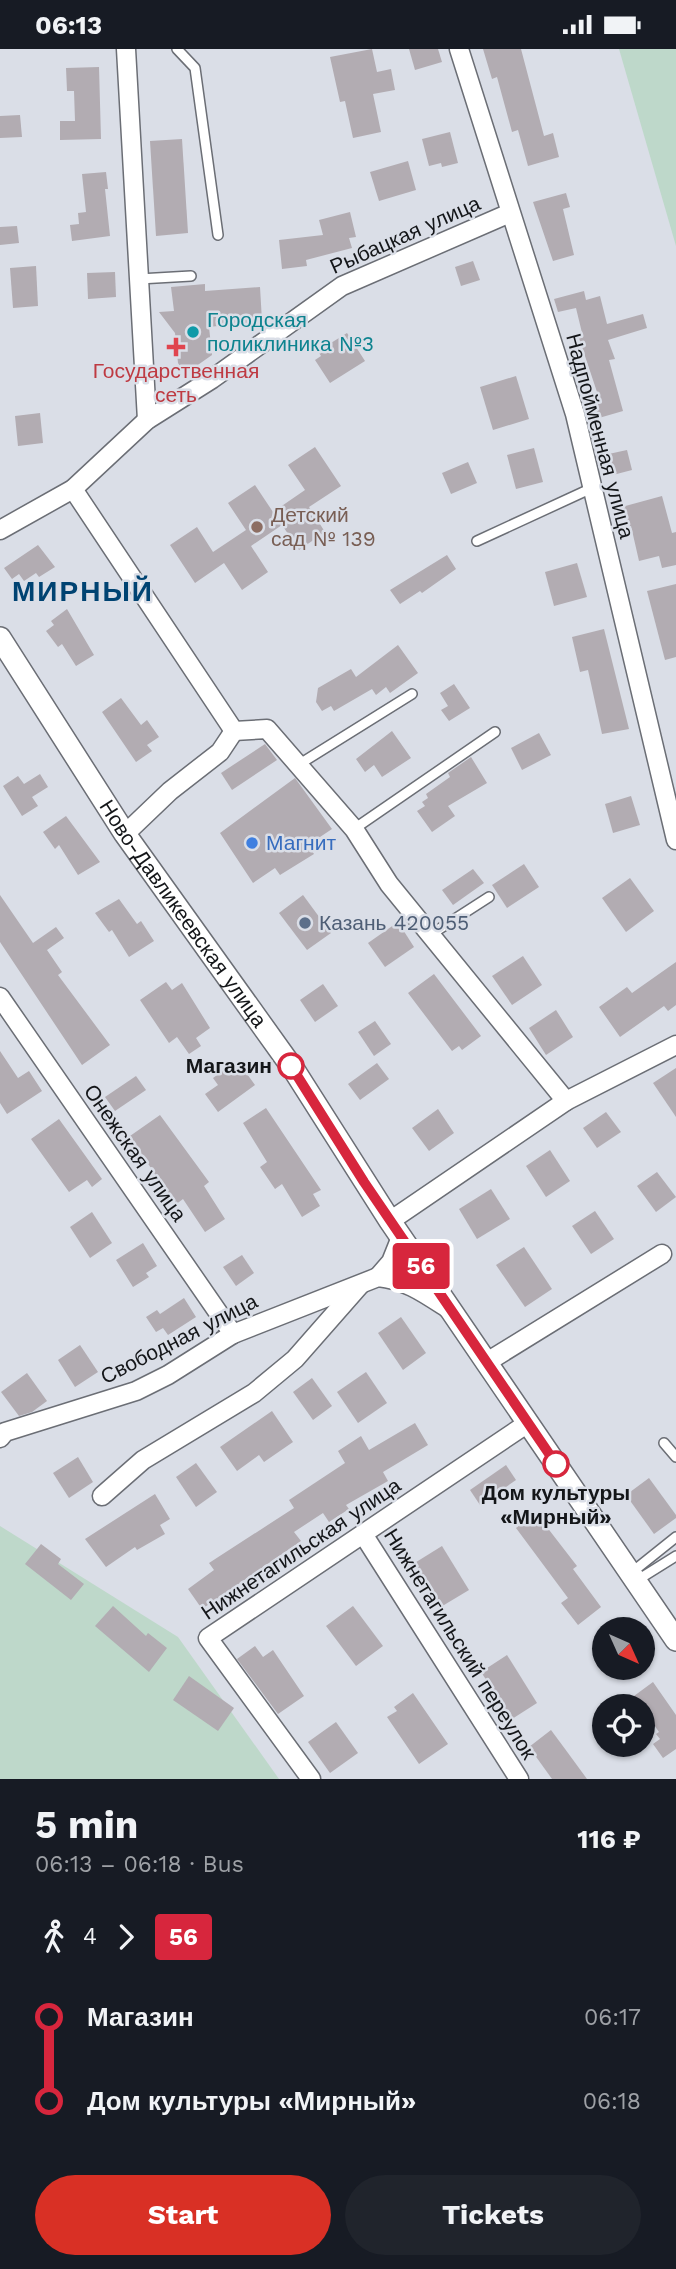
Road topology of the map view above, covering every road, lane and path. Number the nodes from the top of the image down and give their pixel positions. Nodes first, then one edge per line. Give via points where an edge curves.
1 (177, 49) edge
2 (459, 49) edge
3 (130, 50) edge
4 (510, 213) junction
5 (218, 235) dead end
6 (191, 276) dead end
7 (139, 279) junction
8 (147, 420) junction
9 (592, 488) junction
10 (73, 489) junction
11 (0, 530) edge
12 (477, 541) dead end
13 (0, 638) edge
14 (412, 694) dead end
15 (234, 731) junction
16 (495, 732) dead end
17 (298, 765) junction
18 (354, 829) junction
19 (125, 834) junction
20 (676, 840) edge
21 (489, 897) dead end
22 (430, 935) junction
23 (0, 997) edge
24 (676, 1045) edge
25 (566, 1101) junction
26 (396, 1229) junction
27 (662, 1254) dead end
28 (378, 1277) junction
29 (360, 1285) junction
30 (453, 1313) junction
31 (233, 1334) junction
32 (487, 1362) junction
33 (528, 1423) junction
34 (0, 1438) edge
35 (664, 1443) dead end
36 (676, 1457) edge
37 (102, 1496) dead end
38 (363, 1534) junction
39 (676, 1537) edge
40 (676, 1556) edge
41 (633, 1577) junction
42 (676, 1640) edge
43 (311, 1779) edge
44 (519, 1779) edge

1 - 5 lane via 195,68
2 - 4 street, Надпойменная улица
3 - 7 street
4 - 8 street, Рыбацкая улица via 342,286
4 - 9 street, Надпойменная улица via 575,414
6 - 7 lane
7 - 8 street
8 - 10 street, Рыбацкая улица
9 - 12 lane
9 - 20 street, Надпойменная улица
10 - 11 street, Рыбацкая улица
10 - 15 street
13 - 19 street, Ново-Давликеевская улица
14 - 17 lane
15 - 17 street via 267,729
15 - 19 street via 220,752
16 - 18 lane
17 - 18 street
18 - 22 street via 389,884
19 - 26 street, Ново-Давликеевская улица via 294,1070
21 - 22 lane
22 - 25 street
23 - 31 street, Онежская улица
24 - 25 street
25 - 26 street
26 - 28 street via 391,1262
26 - 30 street, Ново-Давликеевская улица
27 - 32 street
28 - 29 street, Свободная улица
28 - 30 street via 418,1288
29 - 31 street, Свободная улица
29 - 37 street via 295,1359 254,1393 143,1460
30 - 32 street, Ново-Давликеевская улица
31 - 34 street, Свободная улица via 136,1391 5,1432
32 - 33 street, Ново-Давликеевская улица
33 - 38 street, Нижнетагильская улица
33 - 41 street, Ново-Давликеевская улица
35 - 36 lane
38 - 43 street, Нижнетагильская улица via 208,1638
38 - 44 street, Нижнетагильский переулок
39 - 41 lane
40 - 41 lane
41 - 42 street, Ново-Давликеевская улица

